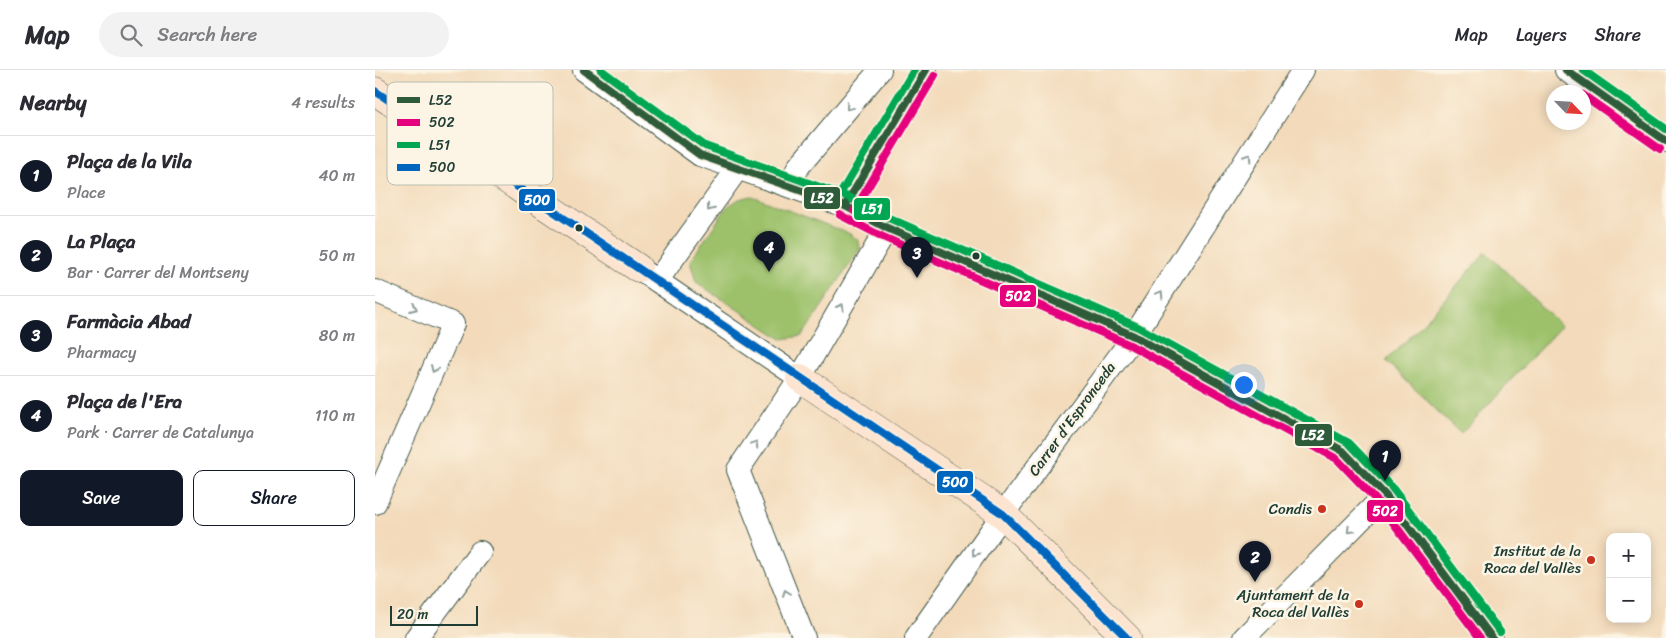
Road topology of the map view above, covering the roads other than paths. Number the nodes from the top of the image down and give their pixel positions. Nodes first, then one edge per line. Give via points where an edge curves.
1 (584, 70) edge
2 (880, 70) edge
3 (926, 70) edge
4 (1303, 70) edge
5 (1566, 70) edge
6 (375, 91) edge
7 (387, 99) edge
8 (1666, 140) edge
9 (738, 168) junction
10 (514, 185) edge
11 (789, 186) junction
12 (845, 206) junction
13 (887, 228) junction
14 (648, 275) junction
15 (375, 291) edge
16 (1134, 336) junction
17 (800, 378) junction
18 (1385, 495) junction
19 (375, 504) edge
20 (1003, 514) junction
21 (480, 552) dead end
22 (415, 638) edge
23 (804, 638) edge
24 (916, 638) edge
25 (1127, 638) edge
26 (1244, 638) edge
27 (1492, 638) edge

1 - 9 street via 700,155
2 -> 11 street via 799,166
3 - 12 street
16 -> 4 street, Carrer d'Espronceda
5 - 8 street
6 - 7 street
9 - 11 street
9 -> 14 street
10 - 14 street
11 - 12 street
12 - 13 street
13 - 16 street
17 -> 13 street
14 - 17 street
15 -> 19 street via 453,324
16 - 18 street via 1343,451
16 - 20 street, Carrer d'Espronceda
17 - 20 street
23 -> 17 street via 738,470
18 -> 26 street
18 - 27 street
20 -> 24 street, Carrer d'Espronceda
20 - 25 street
21 - 22 street

